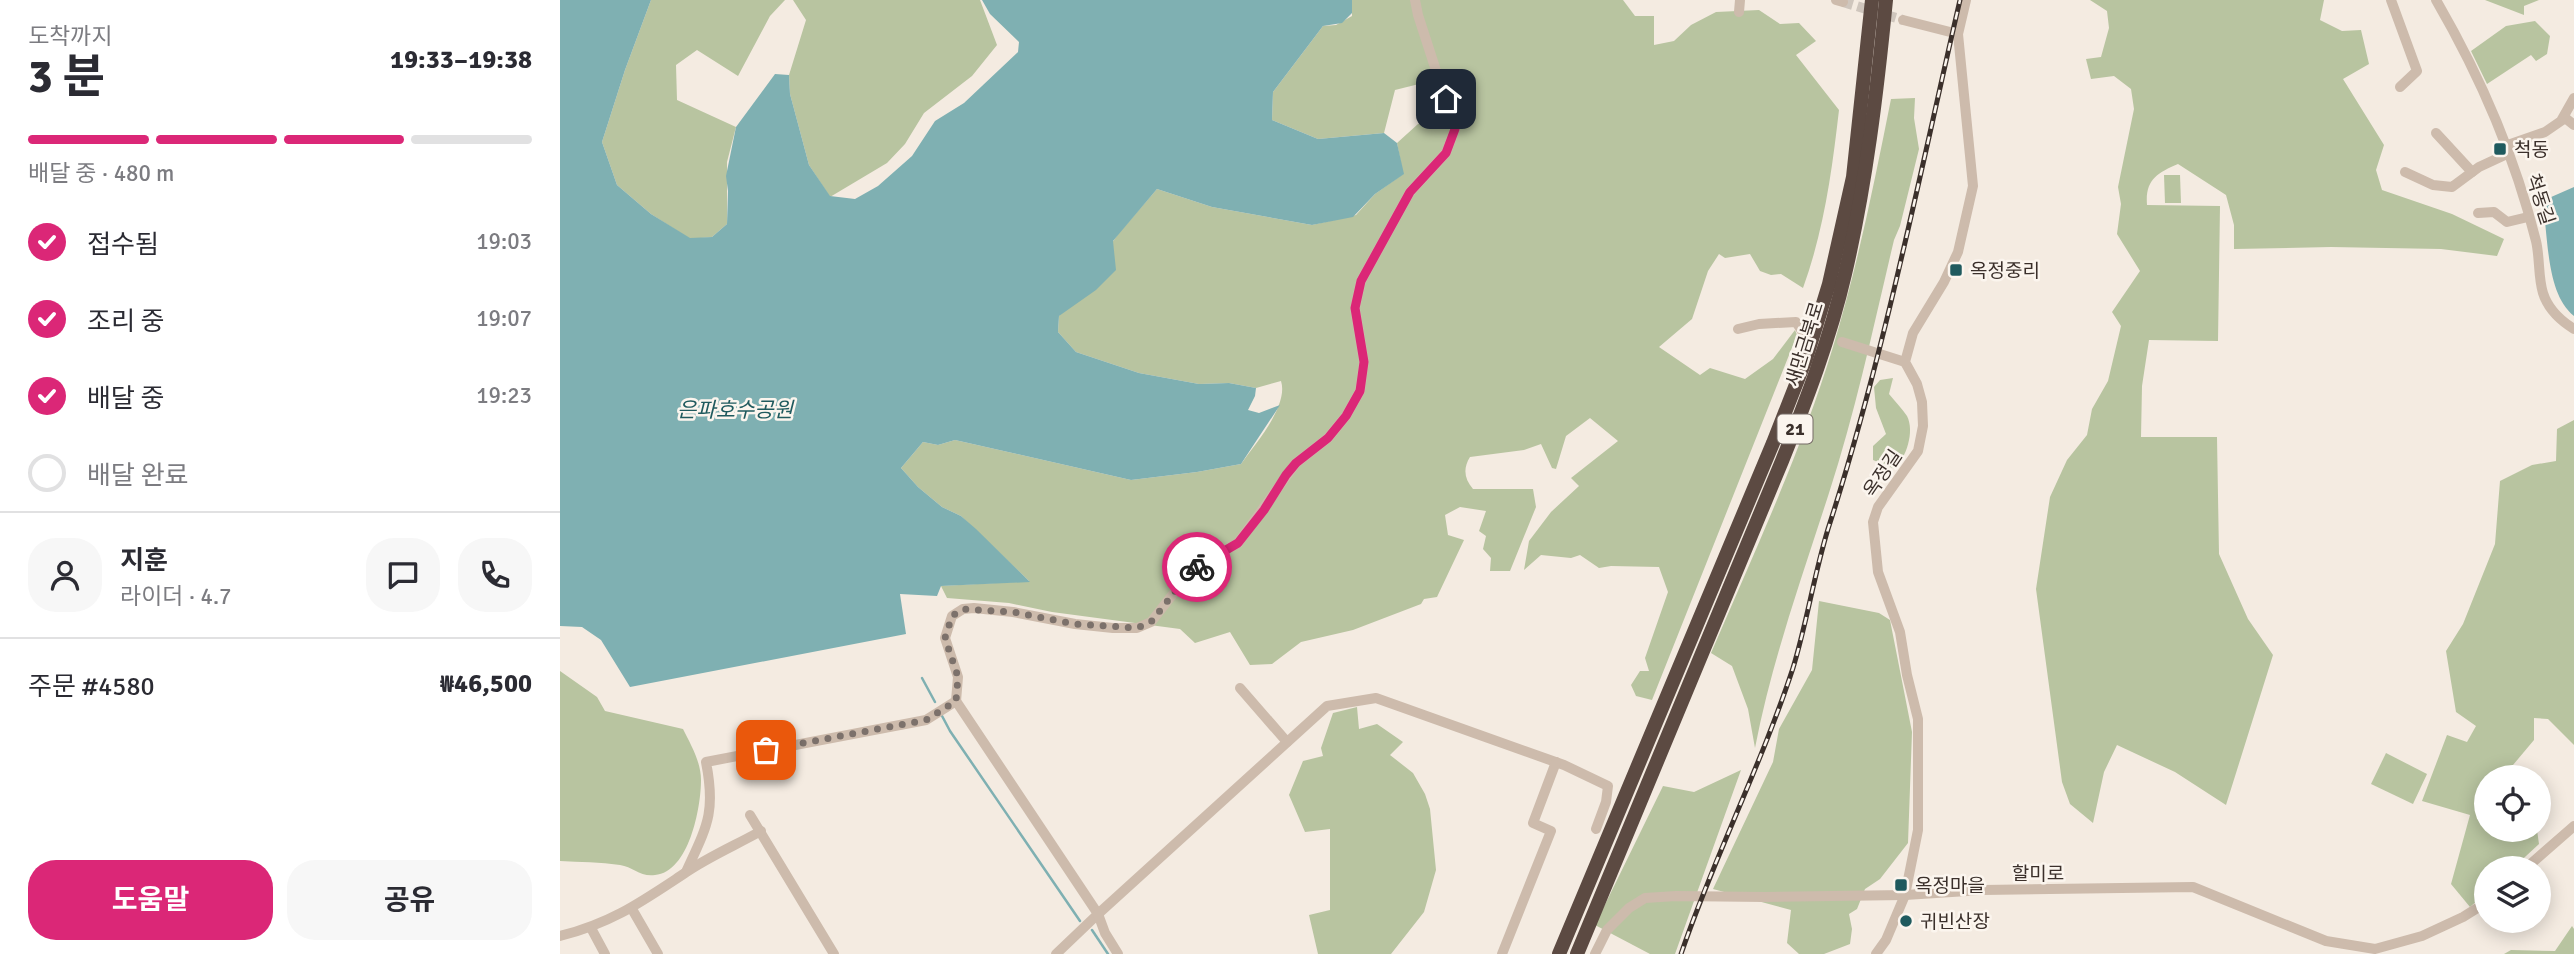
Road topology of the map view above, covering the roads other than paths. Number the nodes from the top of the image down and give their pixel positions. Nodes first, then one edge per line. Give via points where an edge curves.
1 (1415, 0) edge
2 (1740, 0) edge
3 (1872, 0) edge
4 (1886, 0) edge
5 (1966, 0) edge
6 (2391, 0) edge
7 (2436, 0) edge
8 (1739, 12) dead end
9 (1903, 20) tunnel mouth
10 (1958, 34) junction
11 (2400, 87) dead end
12 (2574, 99) edge
13 (2564, 117) junction
14 (2574, 125) edge
15 (2436, 133) dead end
16 (2506, 150) junction
17 (2405, 172) dead end
18 (2472, 172) junction
19 (2478, 213) dead end
20 (2528, 217) junction
21 (1738, 329) dead end
22 (2574, 329) edge
23 (1805, 331) dead end
24 (1842, 342) dead end
25 (1905, 362) junction
26 (1240, 688) dead end
27 (956, 701) junction
28 (1287, 742) junction
29 (1556, 762) junction
30 (750, 815) dead end
31 (2574, 826) edge
32 (1603, 829) junction
33 (761, 831) junction
34 (2540, 856) edge
35 (687, 872) junction
36 (1905, 895) junction
37 (632, 909) junction
38 (2474, 911) edge
39 (1098, 914) junction
40 (591, 928) junction
41 (560, 936) edge
42 (1068, 943) junction
43 (605, 954) edge
44 (658, 954) edge
45 (834, 954) edge
46 (1056, 954) edge
47 (1076, 954) edge
48 (1118, 954) edge
49 (1502, 954) edge
50 (1559, 954) edge
51 (1577, 954) edge
52 (1595, 954) edge
53 (1876, 954) edge

1 - 27 street via 1455,129 1446,153 1410,192 1361,281 1355,308 1364,362 1360,391 1346,416 1328,438 1296,463 1238,543 1188,575 1151,622 1137,628 1113,628 974,608 952,616 945,638 958,677
2 - 8 street
3 - 32 highway, 새만금북로 / 21 via 1853,177 1829,284 1806,359
4 - 51 highway, 새만금북로 / 21 via 1866,172 1845,276 1826,341 1787,449
5 - 10 street
6 - 11 street via 2417,71
7 - 16 street, 척동길
9 - 10 street
10 - 25 street via 1973,186 1958,252 1913,332
12 - 13 street
13 - 14 street
13 - 16 street via 2545,132
15 - 18 street
16 - 18 street
16 - 20 street, 척동길
17 - 18 street via 2433,185 2452,187
19 - 20 street via 2494,212 2507,222
20 - 22 street, 척동길 via 2543,295 2560,320
21 - 23 street via 1796,322
24 - 25 street
25 - 36 street, 옥정길 via 1917,384 1923,426 1917,451 1878,507 1873,522 1878,572 1900,632 1918,719 1918,830
26 - 28 street
27 - 35 street via 926,720 706,762 711,810
27 - 39 street
28 - 29 street via 1326,706 1376,698
28 - 39 street
29 - 32 street via 1608,786
29 - 49 street via 1533,823 1551,831
30 - 33 street
31 - 34 street
32 - 50 highway, 21 via 1595,866
33 - 35 street
33 - 45 street
35 - 37 street
36 - 38 street, 할미로 via 2193,887 2326,941 2375,948 2422,936
36 - 52 street, 할미로 via 1645,898 1607,930
36 - 53 street, 옥정길
37 - 40 street
37 - 44 street
39 - 42 street
39 - 48 street
40 - 41 street
40 - 43 street
42 - 46 street
42 - 47 street

